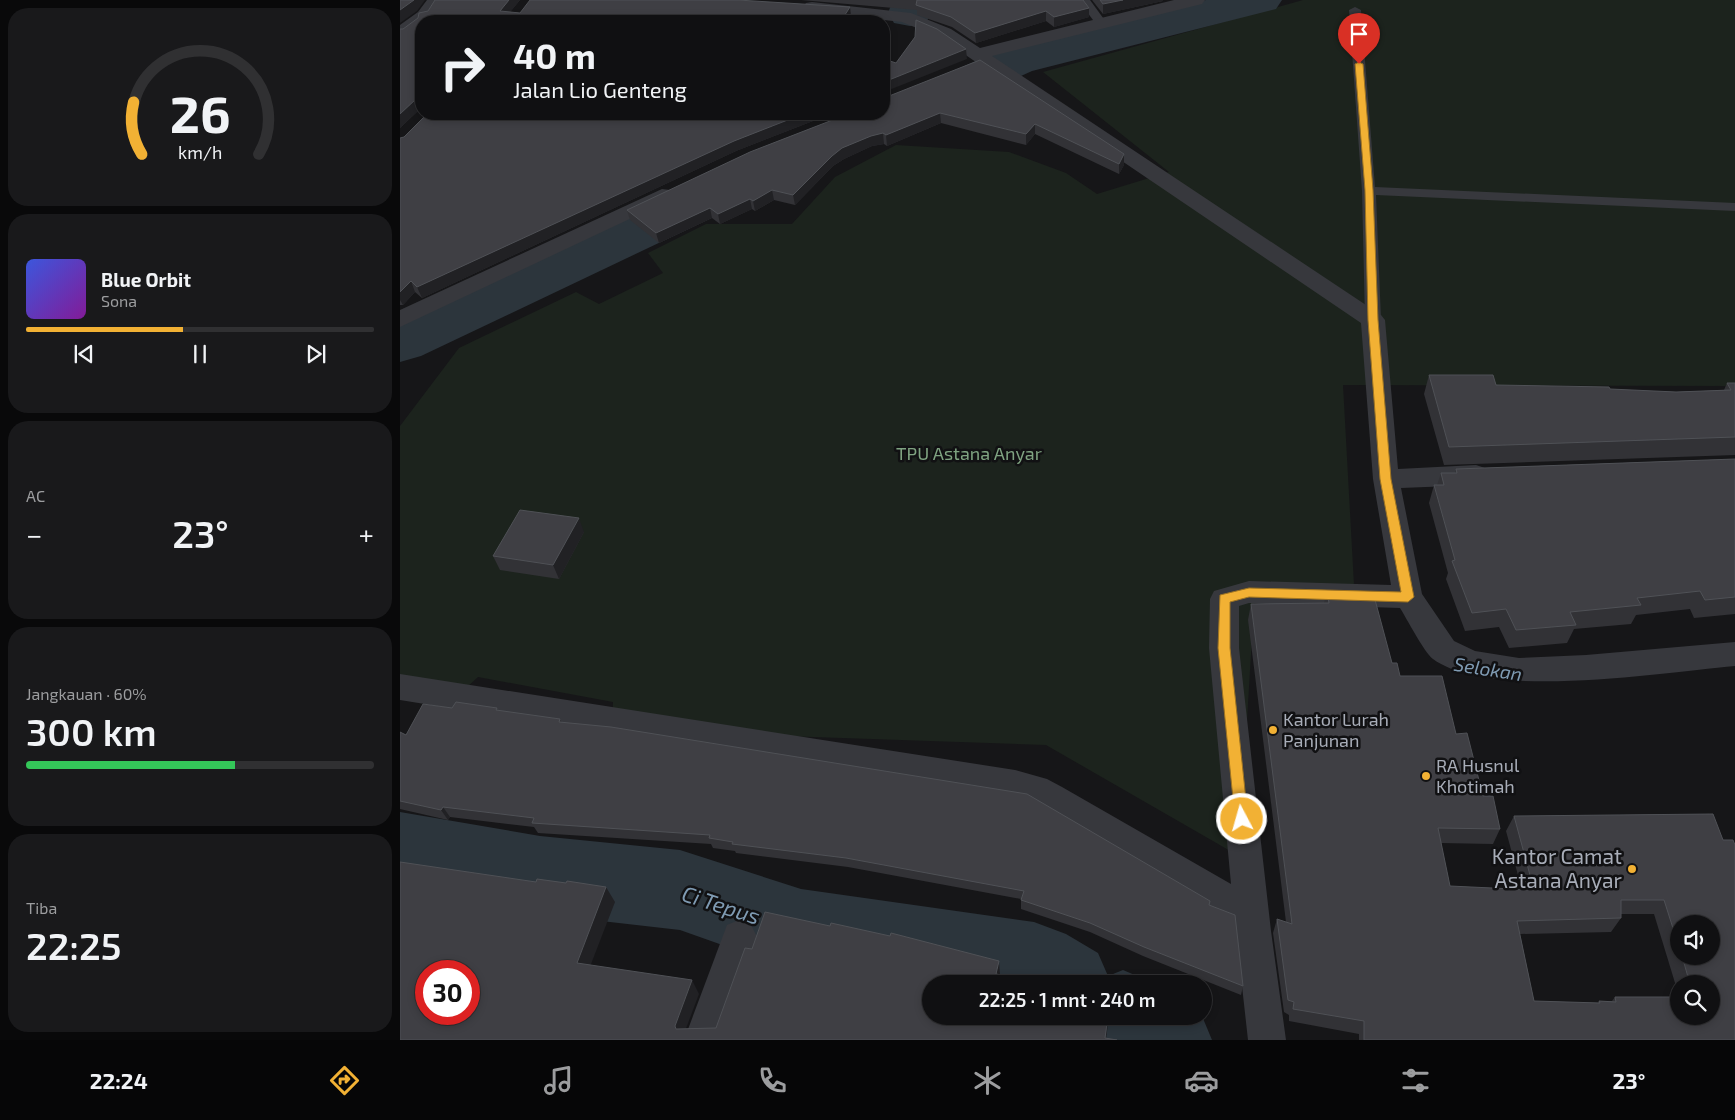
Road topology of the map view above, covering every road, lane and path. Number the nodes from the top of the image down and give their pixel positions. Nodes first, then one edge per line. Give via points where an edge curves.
1 (436, 0) edge
2 (913, 0) edge
3 (1084, 0) edge
4 (1196, 0) edge
5 (798, 6) edge
6 (1355, 10) dead end
7 (425, 15) edge
8 (886, 15) edge
9 (890, 15) edge
10 (905, 17) junction
11 (415, 22) edge
12 (1100, 22) junction
13 (400, 33) edge
14 (993, 63) junction
15 (962, 70) edge
16 (681, 186) edge
17 (1369, 190) junction
18 (1735, 207) edge
19 (400, 319) edge
20 (1373, 320) junction
21 (1495, 475) edge
22 (1386, 479) junction
23 (1408, 597) junction
24 (1735, 654) edge
25 (400, 687) edge
26 (1251, 914) junction
27 (739, 937) dead end
28 (1265, 1029) edge
29 (703, 1040) edge

1 - 7 street
2 - 10 street
3 - 12 lane
4 - 12 street
5 - 8 street
6 - 17 lane
9 - 10 street
10 - 14 street via 945,33
11 - 13 street
12 - 14 street
14 - 15 street
14 - 20 street
16 - 19 street
17 - 18 lane
17 - 20 lane
20 - 22 street
21 - 22 street
22 - 23 street
23 - 24 street via 1442,650 1471,663 1519,670
23 - 26 street via 1249,592 1224,598 1224,648
25 - 26 street via 1035,789
26 - 28 street
27 - 29 street

